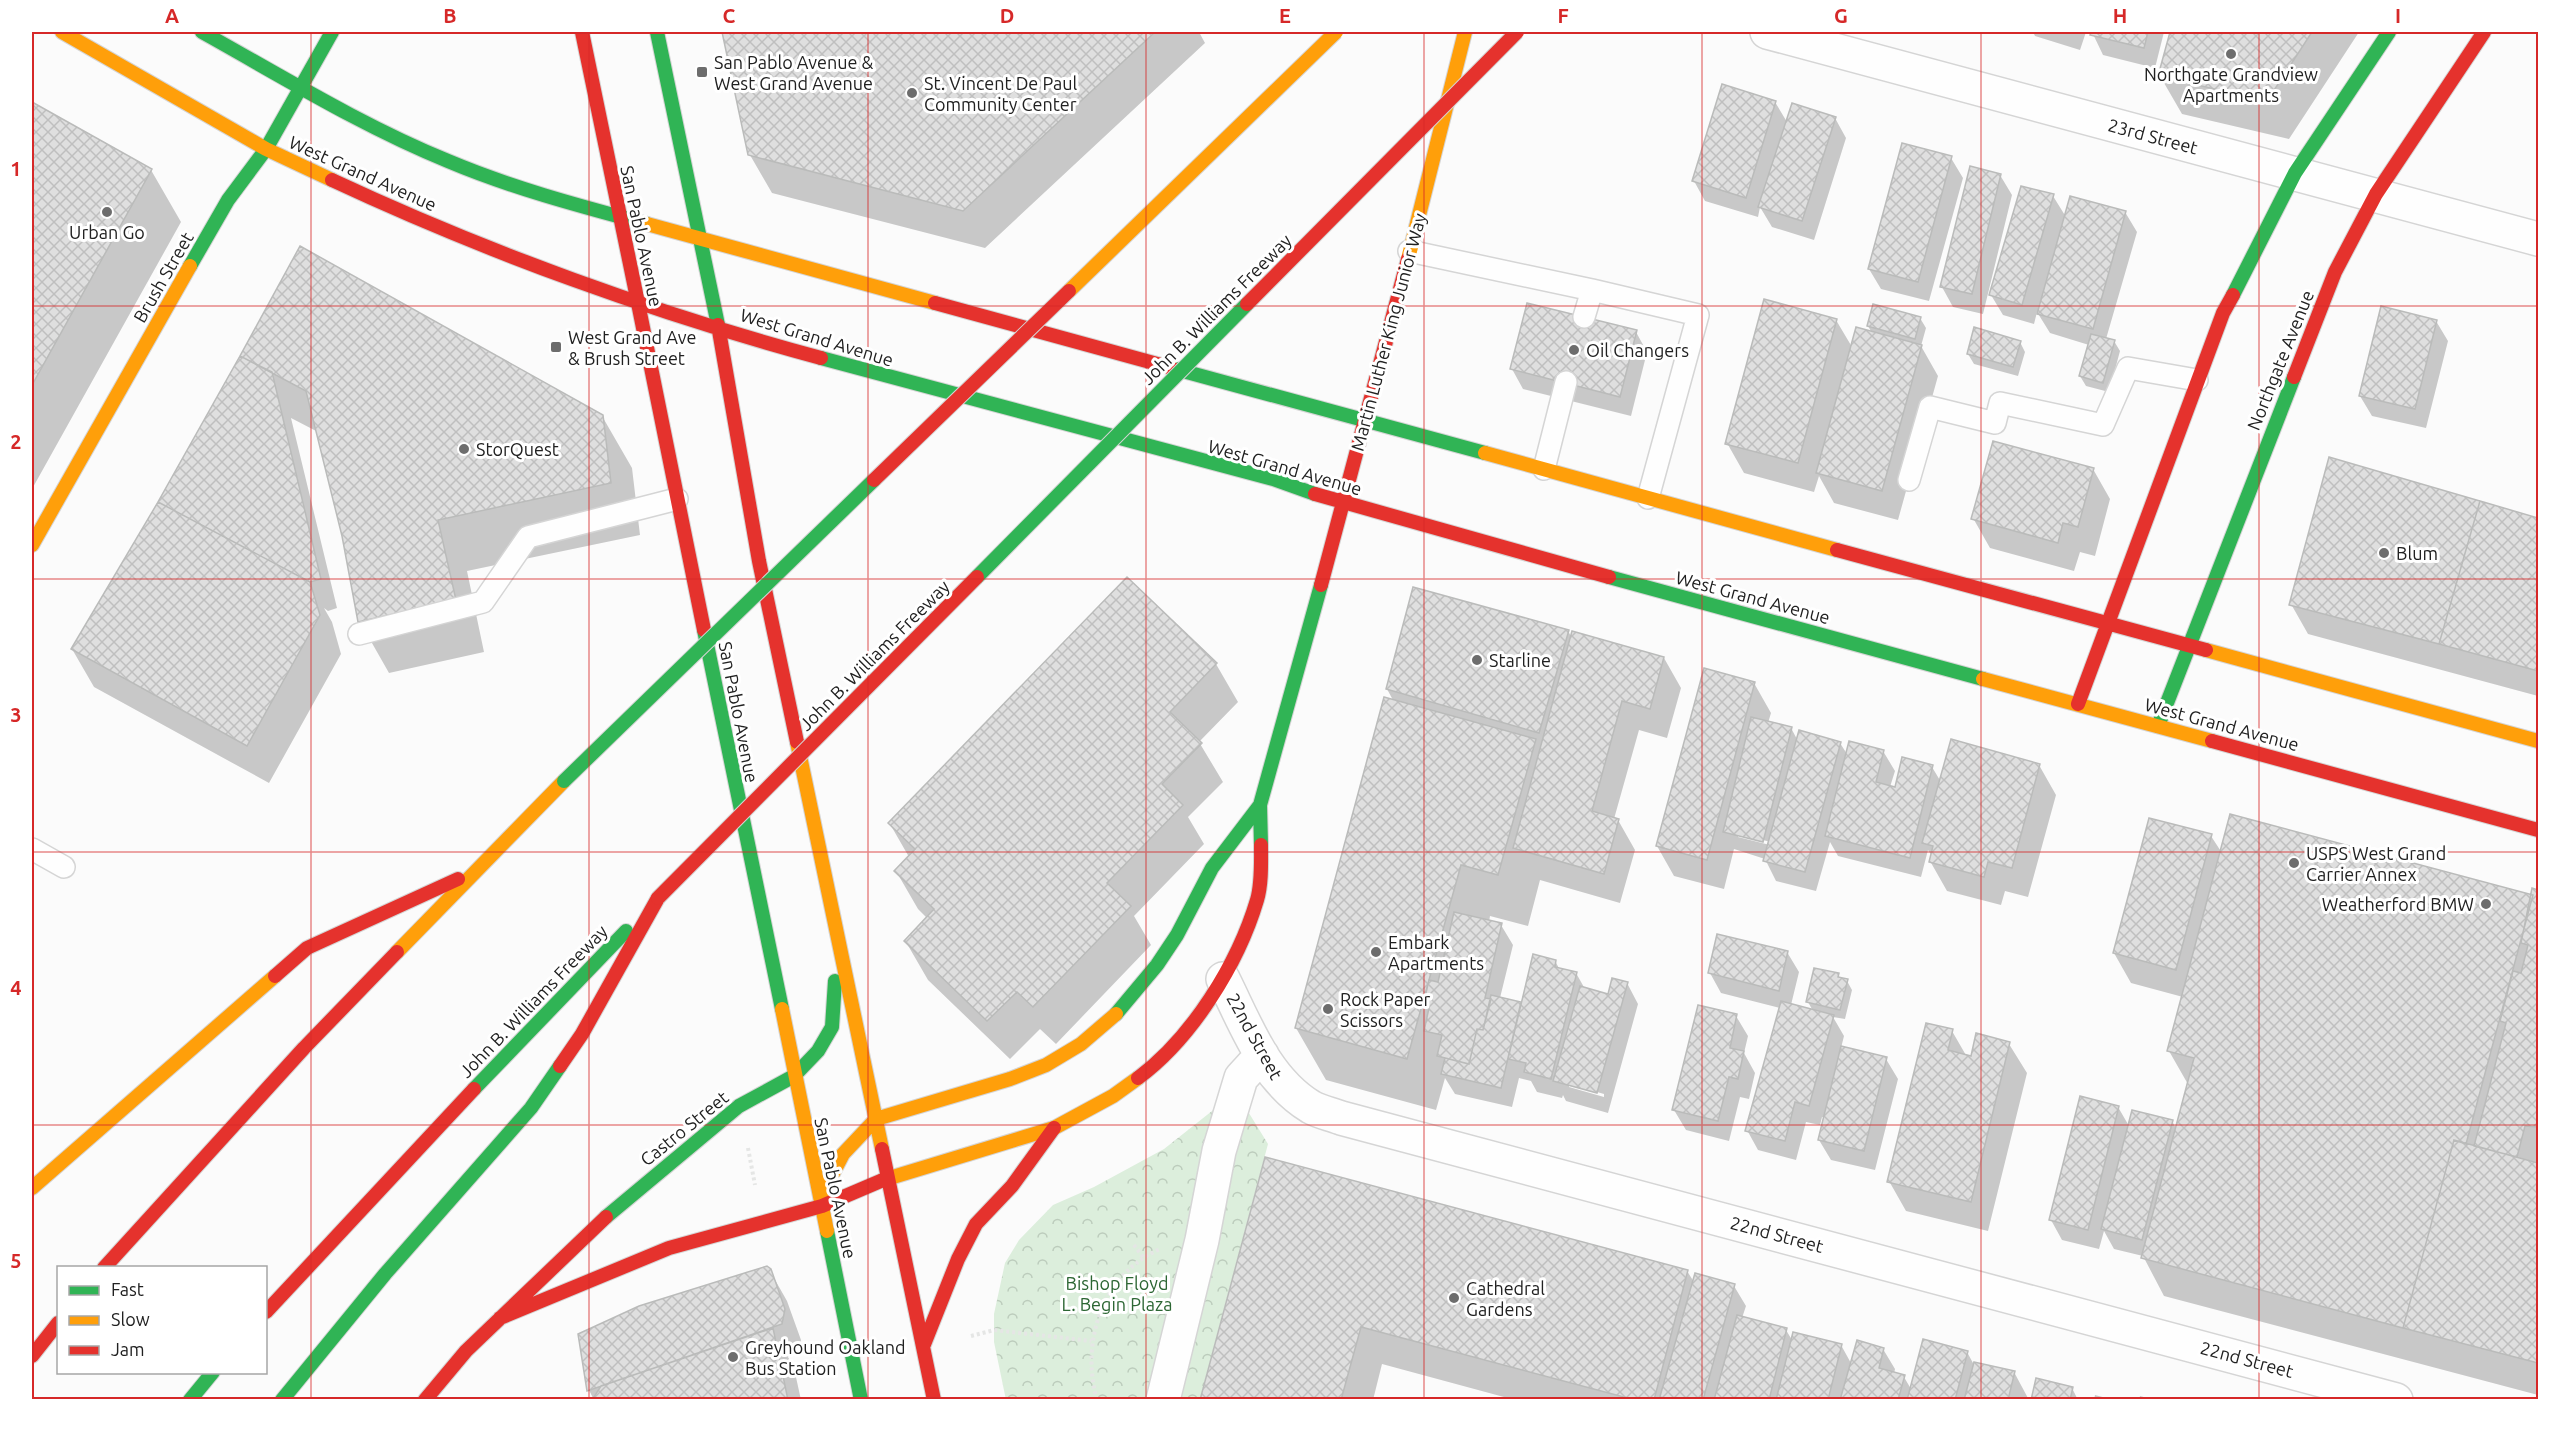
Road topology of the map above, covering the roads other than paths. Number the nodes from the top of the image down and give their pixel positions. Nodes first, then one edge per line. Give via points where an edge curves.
1 (62, 32) edge
2 (202, 32) edge
3 (332, 32) edge
4 (582, 32) edge
5 (657, 32) edge
6 (1336, 32) edge
7 (1465, 32) edge
8 (1517, 32) edge
9 (1767, 32) edge
10 (2389, 32) edge
11 (2484, 32) edge
12 (300, 88) junction
13 (266, 149) junction
14 (2295, 173) junction
15 (2376, 194) junction
16 (620, 218) junction
17 (700, 238) junction
18 (2538, 239) edge
19 (1409, 251) junction
20 (1592, 290) junction
21 (636, 298) junction
22 (1584, 317) dead end
23 (718, 325) junction
24 (2197, 380) junction
25 (1566, 382) dead end
26 (1366, 421) junction
27 (1544, 469) junction
28 (1909, 480) dead end
29 (1648, 498) junction
30 (677, 499) junction
31 (1343, 504) junction
32 (34, 533) edge
33 (2106, 623) junction
34 (359, 634) dead end
35 (2189, 646) junction
36 (2078, 704) junction
37 (2158, 726) junction
38 (2538, 741) edge
39 (1260, 805) junction
40 (2538, 830) edge
41 (32, 849) edge
42 (64, 867) dead end
43 (474, 872) junction
44 (658, 898) junction
45 (837, 946) junction
46 (1223, 979) junction
47 (1262, 1055) junction
48 (794, 1076) junction
49 (876, 1119) junction
50 (1054, 1128) junction
51 (888, 1179) junction
52 (32, 1188) edge
53 (822, 1206) junction
54 (106, 1266) edge
55 (267, 1311) edge
56 (500, 1318) junction
57 (57, 1324) edge
58 (923, 1347) junction
59 (32, 1356) edge
60 (211, 1374) edge
61 (190, 1400) edge
62 (282, 1400) edge
63 (425, 1400) edge
64 (861, 1400) edge
65 (934, 1400) edge
66 (1163, 1400) edge
67 (2396, 1400) edge

1 - 13 main road, West Grand Avenue
2 - 12 main road
3 - 12 main road, Brush Street
4 - 16 main road, San Pablo Avenue
5 - 17 main road
6 - 43 main road, bridge
7 - 19 main road, Martin Luther King Junior Way
8 - 44 main road, John B. Williams Freeway, bridge
9 - 14 street, 23rd Street
10 - 14 main road
11 - 15 main road, Northgate Avenue
12 - 13 main road, Brush Street
12 - 16 main road via 471,171
13 - 21 main road, West Grand Avenue via 399,211 559,274
13 - 32 main road, Brush Street via 228,200
14 - 15 street, 23rd Street
14 - 24 main road via 2223,313
15 - 18 street, 23rd Street
15 - 35 main road, Northgate Avenue via 2335,272
16 - 17 main road
16 - 21 main road, San Pablo Avenue
17 - 23 main road
17 - 26 main road
19 - 20 lane
19 - 26 main road, Martin Luther King Junior Way
20 - 22 lane
20 - 29 lane via 1698,315
21 - 23 main road, West Grand Avenue
21 - 30 main road, San Pablo Avenue
23 - 31 main road, West Grand Avenue via 772,345 1273,479
23 - 45 main road via 759,561
24 - 28 lane via 2128,368 2103,425 2000,403 1995,423 1930,406
24 - 33 main road
25 - 27 lane
26 - 27 main road
26 - 31 main road, Martin Luther King Junior Way
27 - 29 main road
29 - 33 main road
30 - 34 lane via 528,537 483,602
30 - 48 main road, San Pablo Avenue
31 - 36 main road, West Grand Avenue
31 - 39 main road, Martin Luther King Junior Way
33 - 35 main road
33 - 36 main road
35 - 37 main road, Northgate Avenue
35 - 38 main road
36 - 37 main road, West Grand Avenue
37 - 40 main road, West Grand Avenue
39 - 46 main road, Martin Luther King Junior Way via 1257,899
39 - 49 main road, Martin Luther King Junior Way via 1212,868 1177,935 1136,994 1110,1021 1046,1065
41 - 42 lane
43 - 52 main road via 307,948
43 - 54 main road via 304,1048
44 - 55 main road, John B. Williams Freeway via 388,1178
44 - 62 main road via 582,1034 531,1108 385,1274
45 - 48 main road, Castro Street via 832,1027 818,1051
45 - 49 main road
46 - 47 street, 22nd Street
46 - 50 main road, Castro Street via 1189,1028 1148,1070 1113,1096
47 - 66 street via 1241,1078 1219,1151
47 - 67 street, 22nd Street via 1285,1089 1312,1108 1341,1118
48 - 53 main road, San Pablo Avenue
48 - 56 main road, Castro Street via 739,1106 630,1195
49 - 51 main road
49 - 53 main road via 843,1154
50 - 51 main road, Castro Street
50 - 58 main road via 1012,1186 976,1224
51 - 53 main road, Castro Street
51 - 58 main road
53 - 56 main road, Castro Street via 669,1248
53 - 64 main road, San Pablo Avenue
56 - 63 main road, Castro Street
57 - 59 main road
58 - 65 main road
60 - 61 main road

